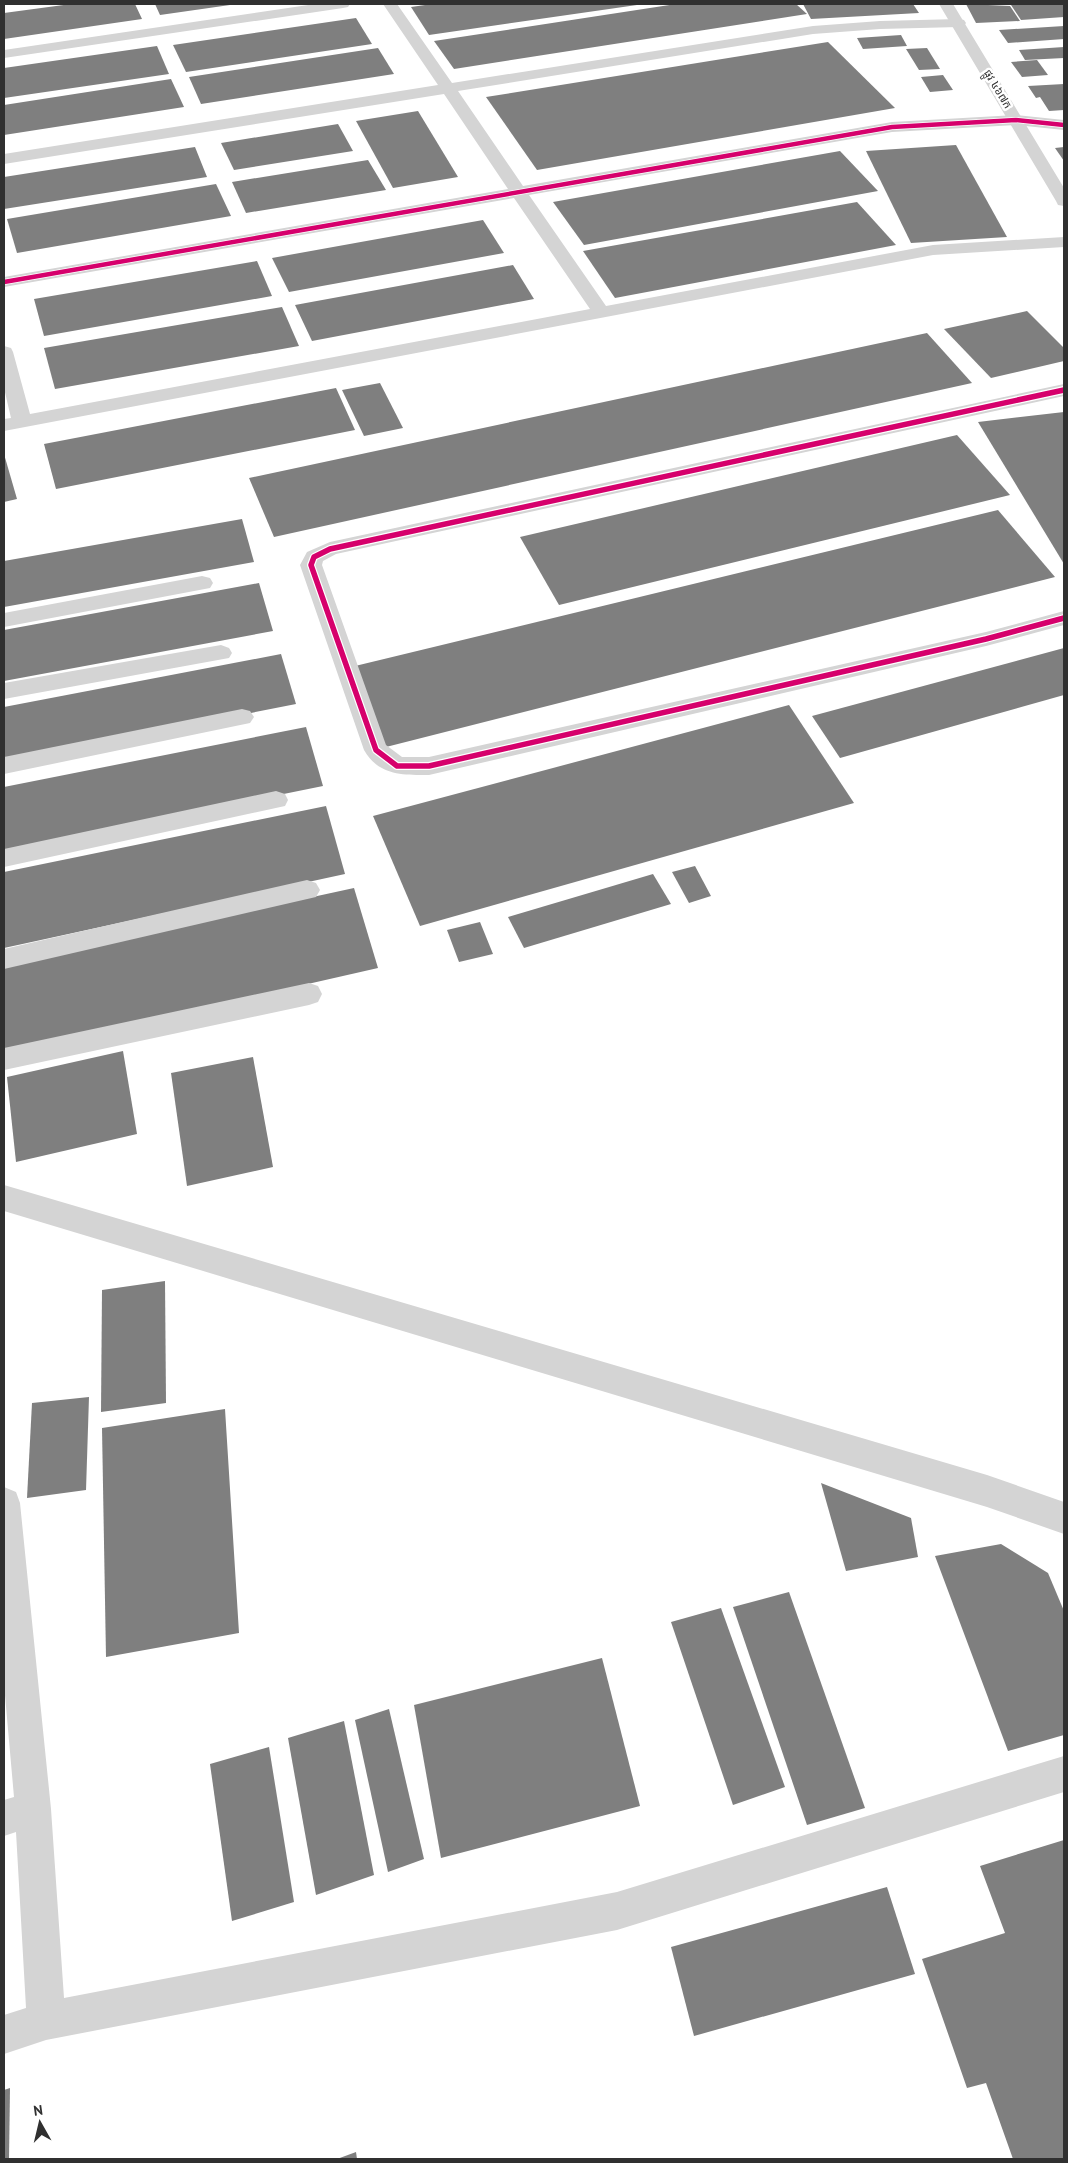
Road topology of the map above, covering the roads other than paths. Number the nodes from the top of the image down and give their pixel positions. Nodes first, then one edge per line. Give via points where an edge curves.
1 (343, 4) edge
2 (390, 4) edge
3 (946, 4) edge
4 (958, 23) junction
5 (4, 54) edge
6 (448, 88) junction
7 (1016, 120) junction
8 (1064, 125) edge
9 (4, 159) edge
10 (519, 192) junction
11 (1064, 201) edge
12 (1064, 242) edge
13 (4, 282) edge
14 (601, 312) junction
15 (4, 352) edge
16 (1064, 390) edge
17 (13, 423) edge
18 (202, 583) dead end
19 (1064, 618) edge
20 (4, 620) edge
21 (221, 652) dead end
22 (4, 690) edge
23 (242, 717) dead end
24 (4, 766) edge
25 (276, 800) dead end
26 (4, 858) edge
27 (307, 890) dead end
28 (4, 959) edge
29 (309, 994) dead end
30 (4, 1059) edge
31 (4, 1198) edge
32 (4, 1503) edge
33 (1064, 1518) edge
34 (9, 1601) edge
35 (1064, 1774) edge
36 (18, 1813) edge
37 (46, 2021) junction
38 (4, 2034) edge

1 - 5 street
2 - 6 street
3 - 4 street, ផ្លូវ ៤៦៧ក
4 - 6 street via 813,30
4 - 7 street, ផ្លូវ ៤៦៧ក
6 - 9 street
6 - 10 street
7 - 8 street
7 - 10 street via 892,126
7 - 11 street, ផ្លូវ ៤៦៧ក
10 - 13 street
10 - 14 street
12 - 14 street via 933,250
14 - 17 street
15 - 17 street
16 - 19 street via 330,549 314,556 311,565 376,750 397,766 429,766 986,639
18 - 20 street
21 - 22 street
23 - 24 street
25 - 26 street
27 - 28 street
29 - 30 street
31 - 33 street via 987,1491
32 - 34 street
34 - 36 street
35 - 37 street via 617,1911
36 - 37 street
37 - 38 street

